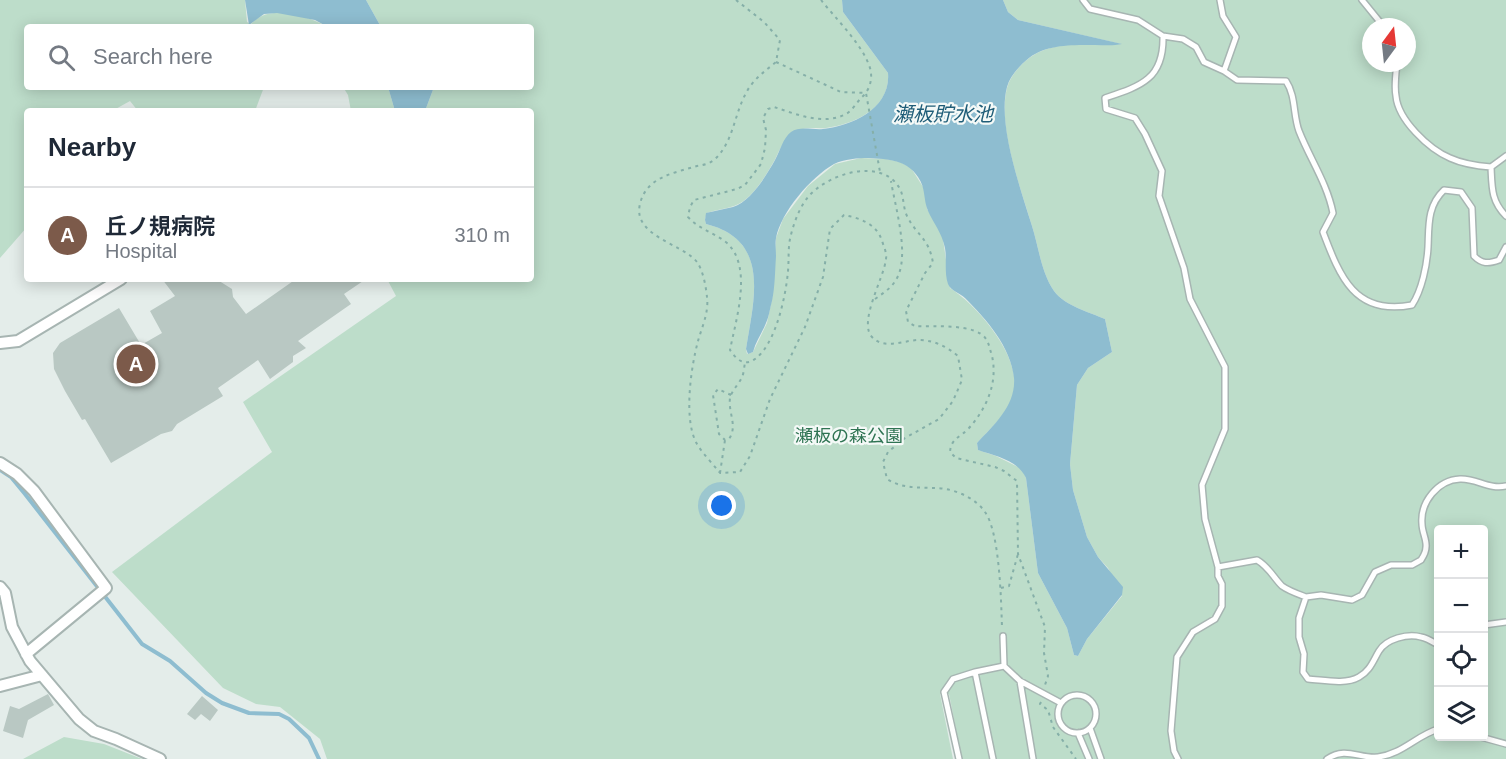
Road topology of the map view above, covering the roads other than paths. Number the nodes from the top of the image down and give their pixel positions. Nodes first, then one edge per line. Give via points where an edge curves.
1 (1083, 0) edge
2 (1220, 0) edge
3 (1362, 0) edge
4 (1377, 18) edge
5 (1163, 36) junction
6 (1224, 71) junction
7 (1397, 72) edge
8 (1506, 156) edge
9 (1491, 167) junction
10 (1506, 216) edge
11 (1506, 247) edge
12 (116, 282) edge
13 (0, 343) edge
14 (0, 463) edge
15 (1506, 486) edge
16 (1218, 567) junction
17 (0, 587) edge
18 (1306, 597) junction
19 (1506, 622) edge
20 (1488, 625) edge
21 (1003, 636) road end
22 (1434, 643) edge
23 (26, 654) junction
24 (1004, 666) junction
25 (975, 672) junction
26 (42, 675) junction
27 (1020, 681) junction
28 (0, 686) edge
29 (1061, 703) junction
30 (1090, 728) junction
31 (1434, 730) edge
32 (1078, 733) junction
33 (1488, 739) edge
34 (1506, 744) edge
35 (160, 759) edge
36 (959, 759) edge
37 (993, 759) edge
38 (1033, 759) edge
39 (1089, 759) edge
40 (1101, 759) edge
41 (1178, 759) edge
42 (1327, 759) edge

1 - 5 lane via 1090,9 1138,20
2 - 6 lane via 1223,16 1236,37
3 - 4 lane
5 - 6 lane via 1183,39 1196,47 1204,62
5 - 16 lane via 1158,70 1135,88 1105,98 1106,109 1135,118 1145,134 1162,171 1159,196 1191,299 1225,367 1225,429 1202,485 1205,519
6 - 11 lane via 1237,80 1286,81 1290,87 1298,129 1329,194 1333,213 1323,232 1332,259 1351,290 1366,300 1394,308 1412,305 1421,286 1431,209 1444,190 1461,192 1472,208 1474,256 1479,261 1488,264 1499,260
7 - 9 lane via 1396,98 1406,121 1425,142 1450,158
8 - 9 lane
9 - 10 lane via 1491,193
12 - 13 street via 18,341
14 - 23 street via 34,491 102,592
15 - 18 lane via 1487,486 1467,478 1438,487 1424,503 1422,524 1427,546 1422,561 1391,565 1375,572 1362,595 1352,600
16 - 18 lane via 1257,560 1268,566 1285,588
16 - 41 lane via 1222,606 1215,619 1193,632 1177,657 1171,731
17 - 23 street via 5,593 12,627
18 - 22 lane via 1299,618 1299,637 1304,654 1303,672 1308,679 1357,678 1368,670 1381,648 1408,636
19 - 20 lane
21 - 24 lane
23 - 26 street
24 - 25 lane
24 - 27 lane
25 - 36 lane via 953,679 944,692
25 - 37 lane
26 - 28 street
26 - 35 street via 94,731
27 - 29 lane
27 - 38 lane
29 - 30 lane via 1076,695 1088,699 1096,716
29 - 32 lane via 1058,715 1062,726
30 - 32 lane
30 - 40 lane
31 - 42 lane via 1391,755 1375,758 1336,753
32 - 39 lane
33 - 34 lane

